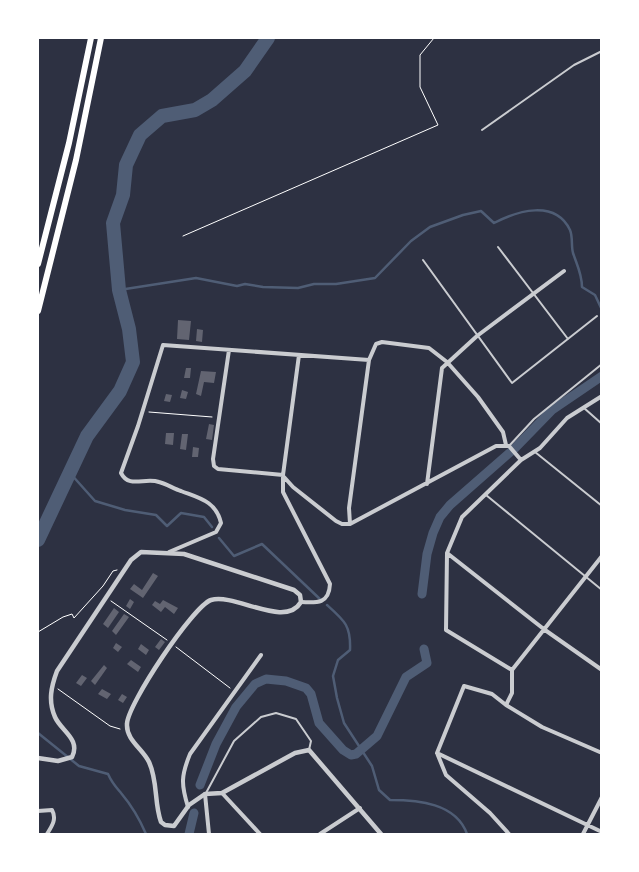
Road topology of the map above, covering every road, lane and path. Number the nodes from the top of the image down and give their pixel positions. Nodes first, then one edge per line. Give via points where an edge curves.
1 (91, 38) edge
2 (101, 38) edge
3 (434, 38) edge
4 (602, 50) edge
5 (482, 130) dead end
6 (183, 236) dead end
7 (498, 247) dead end
8 (423, 260) dead end
9 (38, 264) edge
10 (564, 271) dead end
11 (533, 293) junction
12 (38, 311) edge
13 (598, 316) dead end
14 (477, 336) junction
15 (568, 339) junction
16 (228, 350) junction
17 (299, 355) junction
18 (369, 360) junction
19 (447, 362) junction
20 (602, 364) edge
21 (602, 396) edge
22 (582, 407) junction
23 (143, 412) junction
24 (219, 418) junction
25 (602, 424) edge
26 (508, 445) junction
27 (535, 452) junction
28 (521, 460) junction
29 (283, 475) junction
30 (427, 484) junction
31 (484, 493) junction
32 (602, 506) edge
33 (350, 524) junction
34 (169, 552) junction
35 (446, 553) junction
36 (602, 556) edge
37 (126, 568) junction
38 (584, 577) junction
39 (602, 590) edge
40 (301, 602) junction
41 (544, 630) junction
42 (38, 632) edge
43 (261, 655) dead end
44 (512, 670) junction
45 (602, 670) edge
46 (52, 684) junction
47 (506, 705) junction
48 (127, 730) junction
49 (309, 750) junction
50 (437, 753) junction
51 (602, 754) edge
52 (38, 758) edge
53 (222, 793) junction
54 (206, 794) junction
55 (602, 798) edge
56 (188, 807) junction
57 (360, 808) junction
58 (38, 811) edge
59 (588, 825) junction
60 (602, 832) edge
61 (47, 834) edge
62 (210, 834) edge
63 (260, 834) edge
64 (320, 834) edge
65 (381, 834) edge
66 (508, 834) edge
67 (583, 834) edge

1 - 9 highway via 69,143
2 - 12 highway via 76,160
3 - 6 path via 420,55 420,88 438,125
4 - 5 lane via 574,65
7 - 11 lane
8 - 14 lane
10 - 11 street
11 - 14 street
11 - 15 lane
13 - 15 lane
14 - 15 lane via 512,383
14 - 19 street
16 - 17 street
16 - 23 street via 163,345
16 - 24 street
17 - 18 street
17 - 29 street
18 - 19 street via 372,348 382,342 429,348
18 - 33 street via 349,508
19 - 26 street via 478,397 503,432
19 - 30 street via 440,376
20 - 26 lane via 534,419
21 - 22 street
22 - 25 lane
22 - 27 street
23 - 24 path
23 - 34 street via 123,464 121,473 124,479 159,482 205,500 215,508 221,523 216,532
24 - 29 street via 214,466
26 - 28 street
26 - 30 street via 488,450
27 - 28 street
27 - 32 lane
28 - 31 street
29 - 33 street via 293,487 336,521
29 - 40 street via 283,492 330,584 330,594 326,599 318,603
30 - 33 street
31 - 35 street via 462,517
31 - 38 lane
34 - 37 street via 141,552
34 - 40 street via 212,562 294,590 300,595
35 - 41 street
35 - 44 street via 446,630
36 - 38 street
37 - 42 path via 113,571 74,618 72,614 63,617
37 - 46 street via 57,671
38 - 39 lane
38 - 41 street
40 - 48 street via 288,612 223,600 203,604 172,643 138,696 129,714
41 - 44 street
41 - 45 street
43 - 56 street via 190,754 182,780
44 - 47 street via 512,693
46 - 48 path via 110,726
46 - 52 street via 51,706 56,719 72,738 74,752 72,757 58,761
47 - 50 street via 492,694 464,686
47 - 51 street via 542,727
48 - 56 street via 154,775 162,822 174,826
49 - 53 street via 294,753
49 - 54 lane via 311,741 296,719 276,713 260,717 234,741
49 - 57 street
50 - 59 street
50 - 66 street via 446,775 490,813
53 - 54 street
53 - 63 street
54 - 56 street
54 - 62 street
55 - 59 street
57 - 64 street
57 - 65 street
58 - 61 street via 52,810 54,814 55,821
59 - 60 street
59 - 67 street

